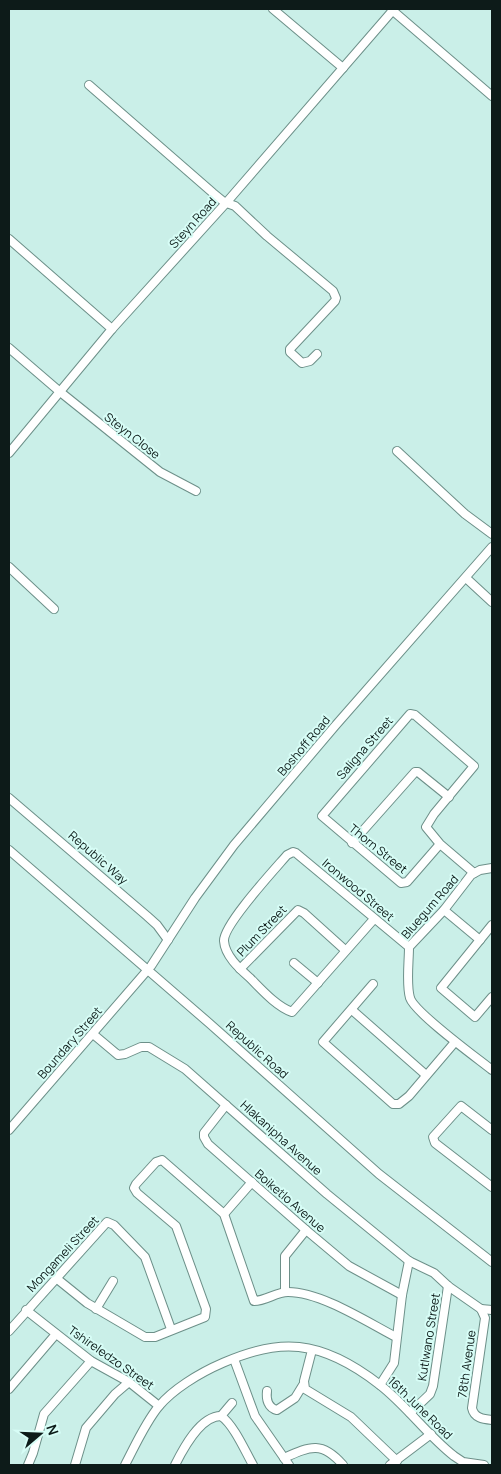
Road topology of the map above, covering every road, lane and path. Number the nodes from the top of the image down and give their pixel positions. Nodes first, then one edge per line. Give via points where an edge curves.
1 (273, 9) edge
2 (393, 9) edge
3 (343, 68) junction
4 (89, 85) dead end
5 (492, 96) edge
6 (226, 203) junction
7 (9, 239) edge
8 (112, 329) junction
9 (9, 348) edge
10 (317, 354) dead end
11 (59, 391) junction
12 (397, 451) dead end
13 (9, 453) edge
14 (196, 491) dead end
15 (492, 534) edge
16 (492, 547) edge
17 (9, 567) edge
18 (466, 578) junction
19 (492, 602) edge
20 (54, 609) dead end
21 (449, 797) junction
22 (9, 798) edge
23 (322, 815) joint
24 (352, 843) junction
25 (440, 844) junction
26 (9, 850) edge
27 (492, 868) edge
28 (474, 873) junction
29 (444, 910) junction
30 (374, 919) junction
31 (492, 925) edge
32 (168, 940) junction
33 (480, 940) junction
34 (409, 947) junction
35 (345, 950) junction
36 (294, 963) dead end
37 (240, 969) junction
38 (148, 970) junction
39 (318, 983) junction
40 (373, 984) dead end
41 (492, 997) edge
42 (352, 1010) junction
43 (93, 1034) junction
44 (455, 1042) junction
45 (491, 1068) edge
46 (426, 1075) junction
47 (226, 1105) junction
48 (9, 1130) edge
49 (492, 1130) edge
50 (252, 1182) junction
51 (492, 1187) edge
52 (224, 1214) junction
53 (306, 1230) junction
54 (409, 1261) junction
55 (492, 1262) edge
56 (56, 1278) junction
57 (113, 1282) dead end
58 (448, 1286) junction
59 (285, 1292) junction
60 (402, 1294) junction
61 (96, 1309) junction
62 (481, 1309) junction
63 (26, 1310) junction
64 (492, 1310) edge
65 (171, 1329) junction
66 (9, 1331) edge
67 (56, 1334) junction
68 (396, 1337) junction
69 (312, 1350) junction
70 (234, 1359) junction
71 (91, 1361) junction
72 (129, 1382) junction
73 (303, 1385) junction
74 (380, 1385) junction
75 (9, 1390) edge
76 (267, 1392) dead end
77 (232, 1403) dead end
78 (159, 1406) junction
79 (410, 1413) junction
80 (221, 1416) junction
81 (492, 1420) edge
82 (431, 1434) junction
83 (284, 1458) junction
84 (394, 1463) edge
85 (249, 1464) edge
86 (462, 1464) edge
87 (28, 1465) edge
88 (75, 1465) edge
89 (125, 1465) edge
90 (175, 1465) edge
91 (289, 1465) edge
92 (343, 1465) edge
93 (484, 1465) edge

1 - 3 street
2 - 3 street, Steyn Road
2 - 5 street
3 - 6 street, Steyn Road
4 - 6 street
6 - 8 street, Steyn Road
6 - 10 street via 235,206 333,291 335,301 290,348 302,363
7 - 8 street
8 - 11 street, Steyn Road
9 - 11 street, Steyn Close
11 - 13 street, Steyn Road
11 - 14 street, Steyn Close via 160,472
12 - 15 street via 465,514
16 - 18 street, Boshoff Road
17 - 20 street
18 - 19 street
18 - 32 street, Boshoff Road via 238,840
21 - 23 street, Saligna Street via 474,766 410,714
21 - 24 street via 415,772
21 - 25 street via 426,826
22 - 32 street, Republic Way via 147,916
23 - 24 street, Thorn Street
24 - 25 street, Thorn Street via 402,884
25 - 28 street
26 - 38 street, Republic Road
27 - 28 street
28 - 29 street, Bluegum Road
29 - 33 street
29 - 34 street, Bluegum Road
30 - 34 street, Ironwood Street
30 - 35 street
30 - 37 street, Ironwood Street via 292,852 226,931 226,950
31 - 33 street
32 - 38 street, Boshoff Road
33 - 41 street via 441,989 475,1017
34 - 44 street, Bluegum Road via 412,1002
35 - 37 street, Plum Street via 299,910
35 - 39 street
36 - 39 street
37 - 39 street via 293,1012
38 - 43 street, Boundary Street
38 - 55 street, Republic Road via 379,1174
40 - 42 street
42 - 46 street
42 - 46 street via 324,1042 393,1104 408,1096
43 - 47 street, Hlakanipha Avenue via 118,1055 149,1047 190,1072
43 - 48 street, Boundary Street
44 - 45 street, Bluegum Road
44 - 46 street
47 - 50 street, Boiketlo Avenue via 205,1131 204,1137
47 - 54 street, Hlakanipha Avenue via 319,1188
49 - 51 street via 460,1106 433,1139
50 - 52 street
50 - 53 street, Boiketlo Avenue
52 - 59 street via 253,1300
52 - 65 street via 162,1160 156,1162 134,1186 137,1193 175,1225 206,1309 205,1317
53 - 59 street via 285,1256
53 - 60 street, Boiketlo Avenue via 352,1268
54 - 58 street, Hlakanipha Avenue via 434,1273
54 - 60 street
56 - 61 street
56 - 63 street, Mongameli Street
56 - 65 street, Mongameli Street via 104,1223 111,1222 145,1257
57 - 61 street
58 - 62 street
58 - 79 street, Kutlwano Street via 433,1386 430,1394
59 - 68 street via 328,1302
60 - 68 street
61 - 65 street via 145,1337 154,1337
62 - 64 street
62 - 81 street, 78th Avenue via 485,1318 472,1408 474,1414
63 - 66 street, Mongameli Street
63 - 67 street, Tshireledzo Street
67 - 71 street, Tshireledzo Street
67 - 75 street
68 - 74 street via 393,1365
69 - 70 street, 16th June Road via 282,1347
69 - 73 street
69 - 74 street, 16th June Road via 334,1357
70 - 78 street, 16th June Road via 196,1376
70 - 83 street via 255,1416
71 - 72 street, Tshireledzo Street
71 - 87 street via 44,1414
72 - 78 street, Tshireledzo Street
72 - 88 street via 88,1424
73 - 76 street via 295,1398 277,1410 268,1403
73 - 84 street via 351,1417
74 - 79 street, 16th June Road
77 - 80 street
78 - 89 street, 16th June Road
79 - 82 street, 16th June Road
80 - 85 street via 241,1443
80 - 90 street via 210,1419 191,1437
82 - 84 street
82 - 86 street, 16th June Road
83 - 91 street
83 - 92 street via 304,1450 322,1449 331,1452
86 - 93 street, 16th June Road

